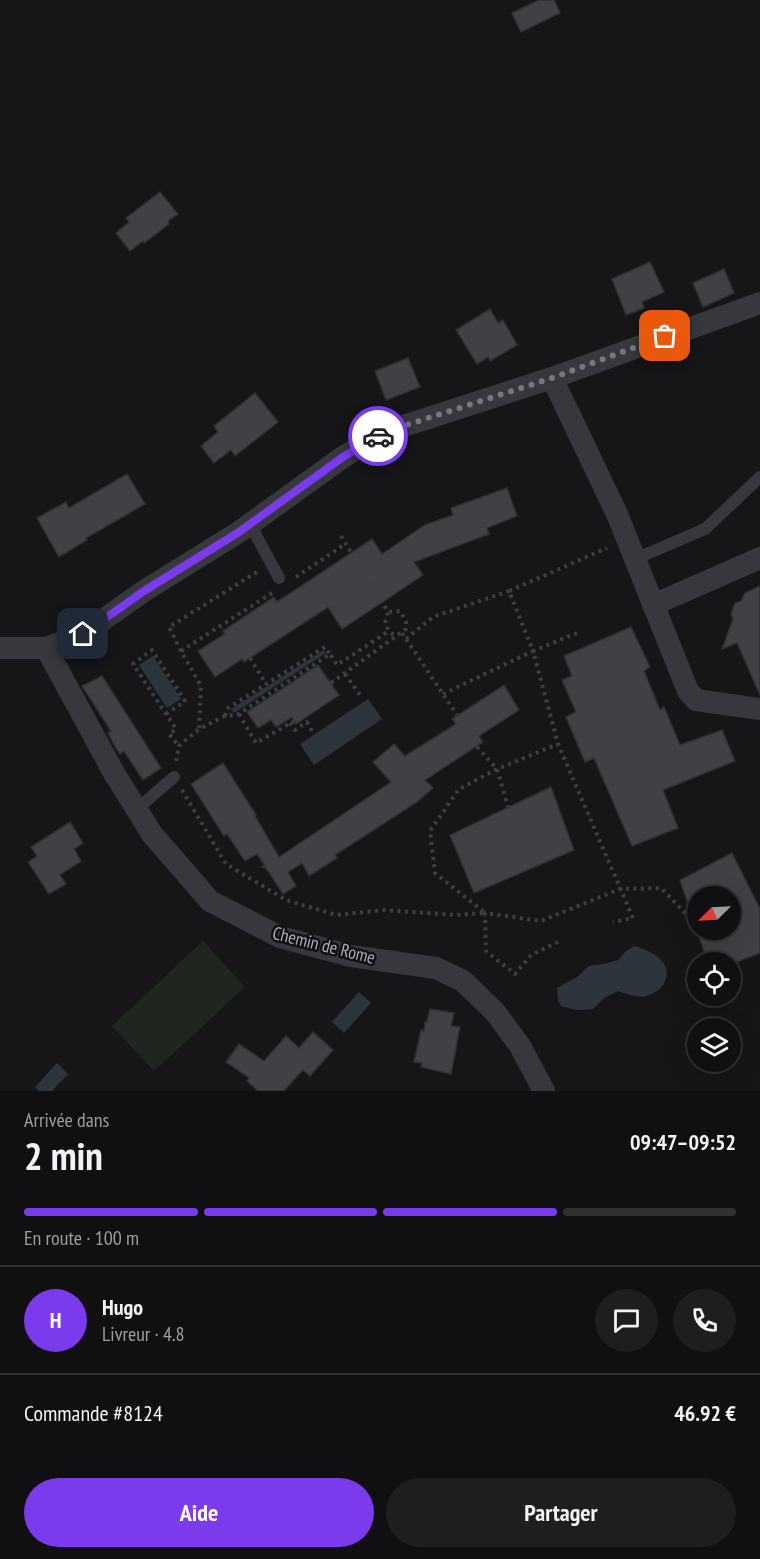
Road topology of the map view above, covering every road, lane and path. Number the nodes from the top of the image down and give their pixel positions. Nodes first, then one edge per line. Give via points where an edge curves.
1 (759, 304) edge
2 (552, 378) junction
3 (760, 477) edge
4 (250, 524) junction
5 (341, 536) dead end
6 (345, 544) junction
7 (625, 548) junction
8 (760, 558) edge
9 (259, 571) dead end
10 (284, 582) junction
11 (509, 591) junction
12 (653, 605) junction
13 (388, 612) junction
14 (226, 622) junction
15 (229, 627) dead end
16 (389, 631) junction
17 (402, 633) junction
18 (577, 633) dead end
19 (397, 638) junction
20 (406, 639) junction
21 (0, 648) edge
22 (46, 648) junction
23 (181, 651) junction
24 (533, 651) junction
25 (330, 654) junction
26 (250, 658) dead end
27 (345, 674) junction
28 (331, 683) dead end
29 (266, 684) junction
30 (443, 694) junction
31 (360, 695) dead end
32 (760, 709) edge
33 (166, 714) junction
34 (239, 714) junction
35 (457, 715) dead end
36 (225, 716) junction
37 (199, 729) junction
38 (312, 731) dead end
39 (558, 744) junction
40 (178, 746) junction
41 (477, 747) dead end
42 (497, 769) junction
43 (174, 777) junction
44 (508, 807) dead end
45 (137, 809) junction
46 (620, 889) junction
47 (485, 912) junction
48 (687, 915) edge
49 (613, 922) dead end
50 (558, 942) dead end
51 (544, 1091) edge

1 - 2 street
2 - 4 street via 385,432
2 - 7 street via 617,514
3 - 7 lane via 705,529
4 - 10 lane
4 - 22 street via 83,634
5 - 6 path
6 - 10 path
6 - 13 path
7 - 11 path
7 - 12 street
8 - 12 street
9 - 23 path via 169,627
10 - 14 path
11 - 20 path via 433,617
11 - 24 path
12 - 32 street via 688,691 696,700
13 - 16 path via 385,623
13 - 17 path via 400,611 406,621
14 - 15 path
14 - 23 path
16 - 19 path
16 - 25 path via 337,665
17 - 19 path
17 - 20 path
18 - 24 path
19 - 27 path
20 - 30 path
21 - 22 street
22 - 45 street, Chemin de Rome
23 - 37 path via 201,686
24 - 30 path
24 - 39 path
25 - 29 path via 325,647
25 - 34 path
26 - 29 path
27 - 28 path
27 - 31 path
29 - 36 path via 228,708
30 - 35 path
33 - 33 path via 133,664 152,650 185,701
33 - 40 path via 176,729 170,734
34 - 36 path
34 - 38 path via 256,743 292,722 295,730 307,722
36 - 37 path
37 - 40 path
39 - 42 path
39 - 46 path
40 - 43 path
41 - 42 path
42 - 44 path
42 - 47 path via 459,789 430,831 435,873
43 - 45 lane
43 - 47 path via 226,864 286,900 336,915 384,910 455,915
45 - 51 street, Chemin de Rome via 152,834 210,901 279,937 351,956 436,968 463,981 495,1012 520,1046
46 - 47 path via 541,921
46 - 48 path via 661,888
46 - 49 path via 633,918
47 - 50 path via 486,951 515,974 531,955

